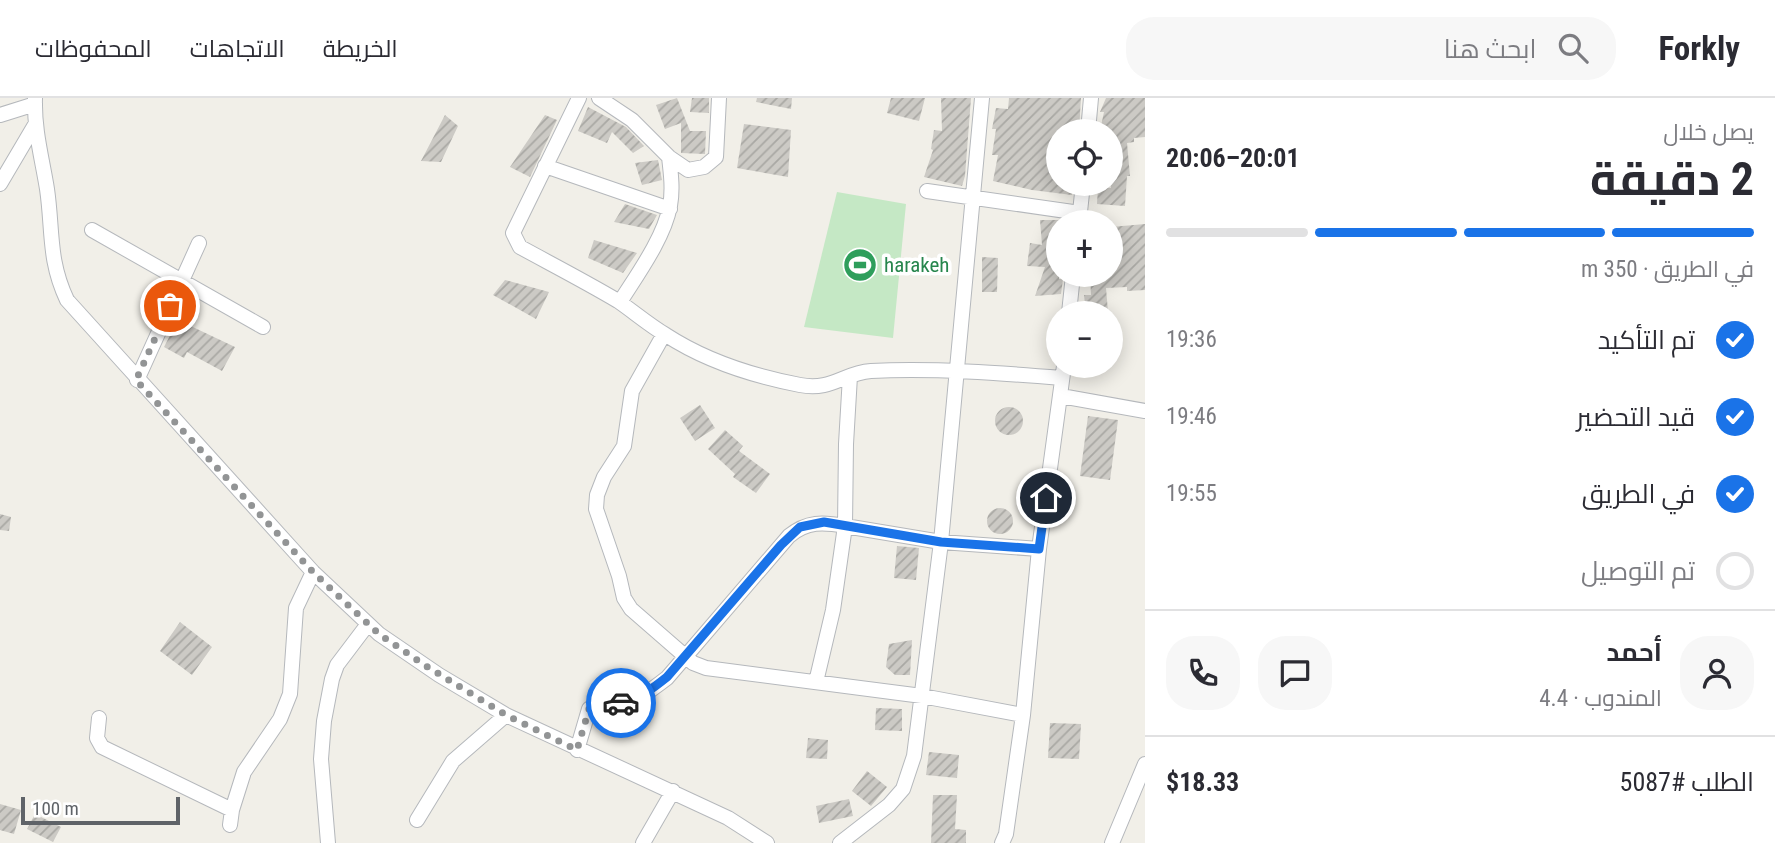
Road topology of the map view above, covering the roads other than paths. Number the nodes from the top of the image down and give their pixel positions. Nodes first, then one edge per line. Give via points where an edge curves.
1 (579, 98) edge
2 (599, 98) edge
3 (626, 98) edge
4 (719, 98) edge
5 (982, 98) edge
6 (1091, 98) edge
7 (35, 101) edge
8 (622, 113) junction
9 (0, 116) edge
10 (1089, 119) edge
11 (36, 123) junction
12 (669, 157) junction
13 (545, 166) junction
14 (0, 184) edge
15 (927, 191) dead end
16 (974, 199) junction
17 (670, 209) junction
18 (1046, 211) edge
19 (92, 230) dead end
20 (199, 243) dead end
21 (181, 282) junction
22 (620, 302) junction
23 (263, 327) dead end
24 (664, 334) junction
25 (958, 371) junction
26 (1046, 372) edge
27 (850, 376) junction
28 (1062, 378) edge
29 (136, 380) junction
30 (1061, 396) junction
31 (1145, 411) edge
32 (845, 526) junction
33 (941, 542) junction
34 (1039, 549) junction
35 (313, 572) junction
36 (368, 624) junction
37 (686, 657) junction
38 (816, 682) junction
39 (922, 696) junction
40 (506, 715) junction
41 (1023, 715) junction
42 (99, 718) dead end
43 (577, 750) junction
44 (1145, 764) edge
45 (673, 791) junction
46 (417, 820) dead end
47 (328, 843) edge
48 (643, 843) edge
49 (767, 843) edge
50 (840, 843) edge
51 (1002, 843) edge
52 (1112, 843) edge

1 - 13 street
2 - 8 street
3 - 8 street
4 - 12 street via 716,157 704,167 688,170
5 - 16 street
6 - 10 street
7 - 9 street
7 - 11 street
8 - 12 street
11 - 14 street
11 - 29 street via 54,266 61,288 75,311
12 - 17 street
13 - 17 street
13 - 22 street via 513,233 515,240
15 - 16 street
16 - 18 street
16 - 25 street
17 - 22 street
19 - 21 street
20 - 21 street
21 - 23 street
21 - 29 street
22 - 24 street
24 - 27 street via 716,362 800,385 832,385
24 - 37 street via 632,391 624,446 604,477 596,509 626,604
25 - 26 street
25 - 27 street via 871,371
25 - 33 street
27 - 32 street
28 - 30 street
29 - 35 street
30 - 31 street
30 - 34 street
32 - 33 street
32 - 37 street via 813,523 789,536
32 - 38 street via 833,610
33 - 34 street
33 - 39 street
34 - 41 street
35 - 36 street
35 - 42 street via 296,608 290,694 280,719 244,772 231,818 102,747 97,738
36 - 40 street
36 - 47 street via 337,665 332,680 321,744
37 - 38 street via 706,668
37 - 43 street via 649,692 632,701 594,705
38 - 39 street
39 - 41 street
39 - 50 street via 914,756 903,789
40 - 43 street
40 - 46 street via 453,761
41 - 51 street
43 - 45 street
44 - 52 street
45 - 48 street
45 - 49 street

